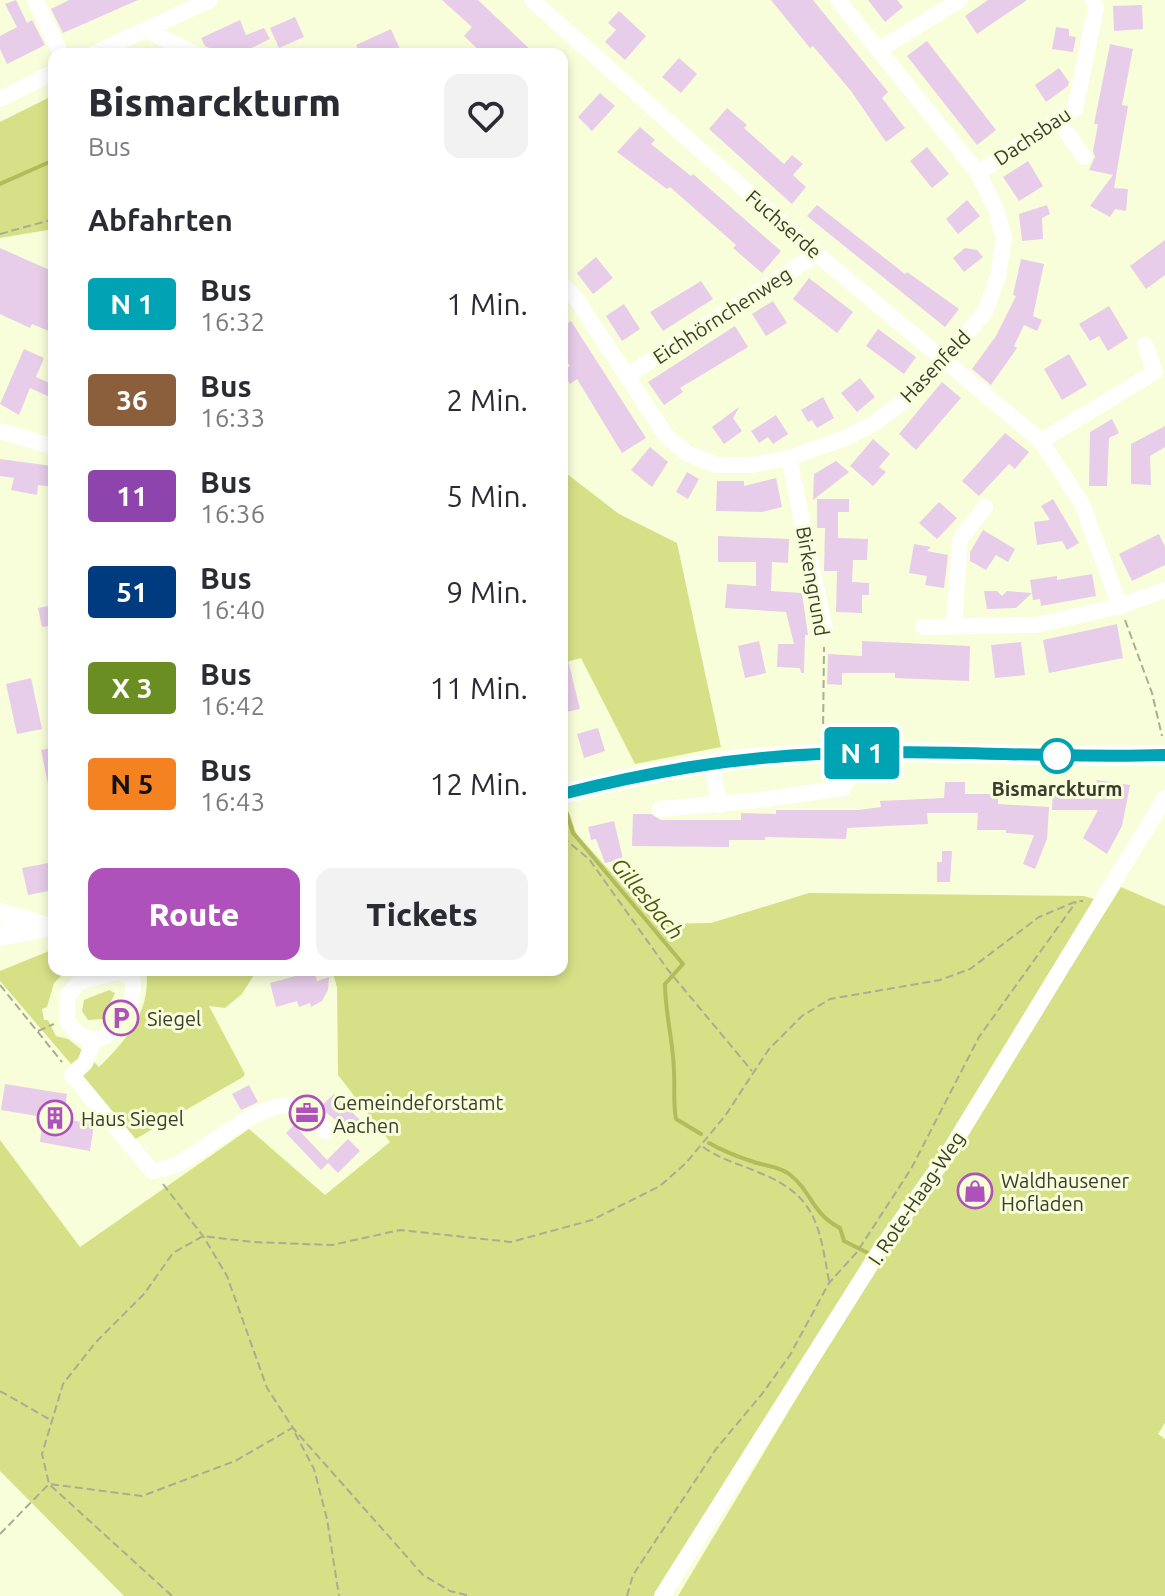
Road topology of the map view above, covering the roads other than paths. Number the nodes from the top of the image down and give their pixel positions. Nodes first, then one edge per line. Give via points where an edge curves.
1 (35, 0) edge
2 (210, 0) edge
3 (532, 0) edge
4 (838, 0) edge
5 (960, 0) edge
6 (1093, 0) edge
7 (178, 7) edge
8 (146, 30) junction
9 (58, 48) edge
10 (106, 48) edge
11 (184, 48) edge
12 (878, 50) junction
13 (48, 75) edge
14 (0, 99) edge
15 (1058, 120) junction
16 (1084, 157) dead end
17 (978, 173) junction
18 (817, 254) junction
19 (568, 290) edge
20 (1145, 345) dead end
21 (945, 359) junction
22 (627, 376) junction
23 (0, 431) edge
24 (1041, 441) junction
25 (48, 445) edge
26 (789, 458) junction
27 (985, 507) dead end
28 (1165, 590) edge
29 (1120, 606) junction
30 (954, 626) junction
31 (923, 627) dead end
32 (825, 630) road end
33 (1164, 747) edge
34 (848, 753) junction
35 (712, 763) junction
36 (568, 792) edge
37 (1165, 798) edge
38 (719, 805) junction
39 (660, 809) dead end
40 (1160, 816) edge
41 (0, 913) edge
42 (48, 925) edge
43 (48, 927) edge
44 (0, 936) edge
45 (99, 976) edge
46 (128, 976) edge
47 (94, 1040) junction
48 (326, 1131) dead end
49 (662, 1596) edge

1 - 9 street
2 - 7 street
3 - 18 street, Fuchserde
4 - 12 street, Hasenfeld
5 - 12 street
6 - 15 street, Dachsbau via 1094,23 1075,109
7 - 8 street
8 - 10 street
8 - 11 street
12 - 17 street, Hasenfeld
13 - 14 street
15 - 16 street
15 - 17 street, Dachsbau
17 - 21 street, Hasenfeld via 1004,238 998,277 985,312
18 - 21 street, Fuchserde
18 - 22 street, Eichhörnchenweg
19 - 22 street, Hasenfeld
20 - 24 street via 1155,372
21 - 24 street, Fuchserde
21 - 26 street, Hasenfeld via 873,424
22 - 26 street, Hasenfeld via 665,434 686,453 716,465
23 - 25 street
24 - 29 street, Fuchserde via 1082,504
26 - 32 street, Birkengrund
27 - 30 street via 960,539
28 - 29 street
29 - 30 street via 1036,625
30 - 31 street
33 - 34 main road
34 - 35 main road
34 - 38 street via 843,788
35 - 36 main road
35 - 38 street
37 - 40 street, I. Rote-Haag-Weg
38 - 39 street
40 - 49 street, I. Rote-Haag-Weg
41 - 42 main road
43 - 44 main road
45 - 47 street via 73,987 65,1006 76,1032
46 - 47 street via 133,987 127,1010 113,1032
47 - 48 street via 85,1063 72,1075 152,1171 171,1167 282,1105 309,1113

